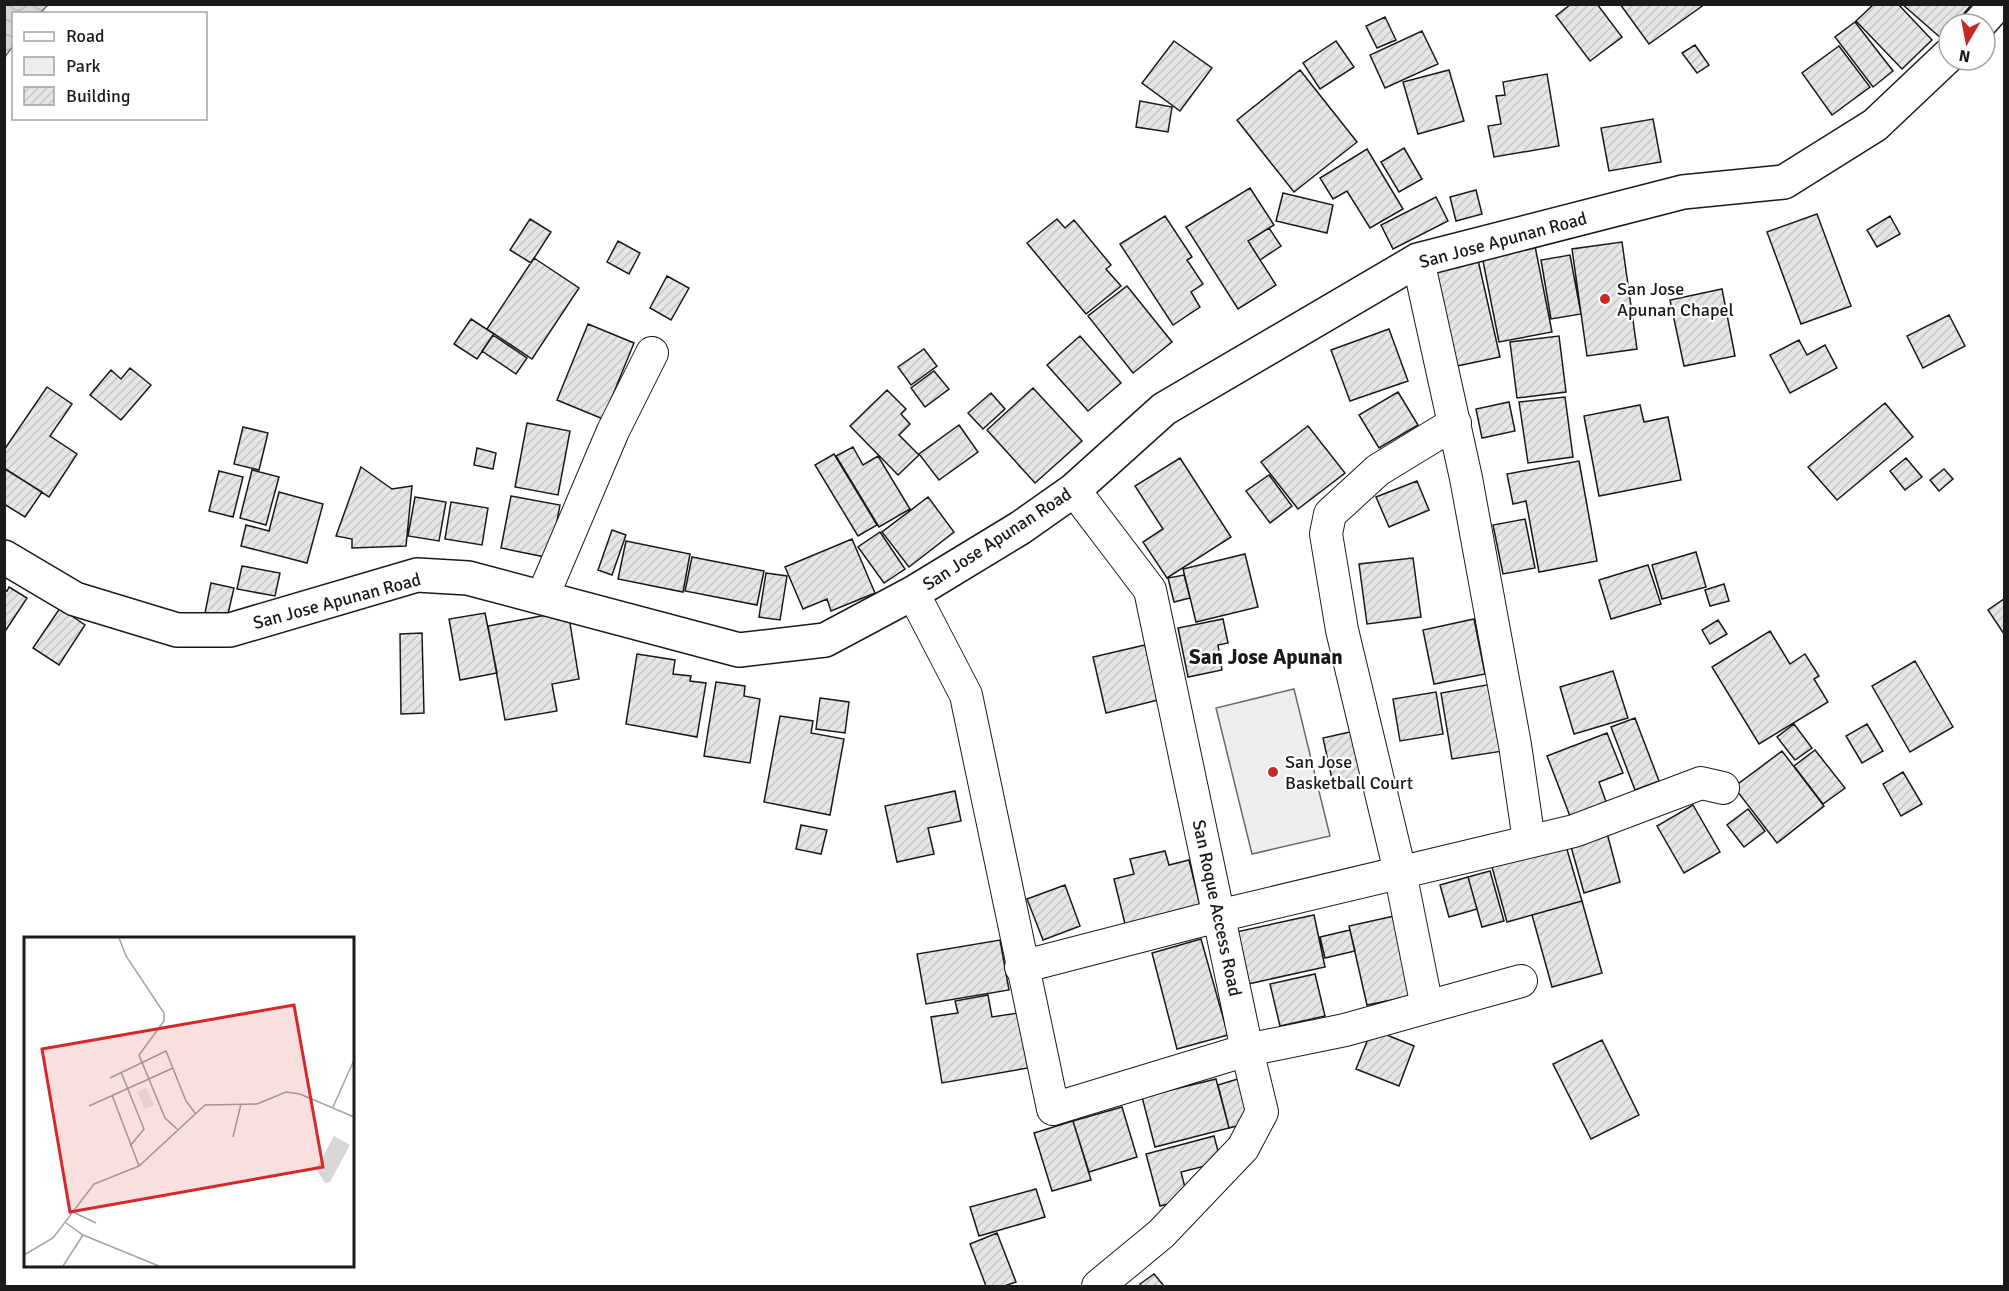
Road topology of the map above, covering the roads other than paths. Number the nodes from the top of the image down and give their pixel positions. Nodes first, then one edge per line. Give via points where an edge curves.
1 (1937, 66) edge
2 (1418, 260) junction
3 (651, 353) dead end
4 (1455, 423) junction
5 (1074, 490) junction
6 (4, 556) edge
7 (913, 593) junction
8 (542, 598) junction
9 (1724, 788) dead end
10 (1529, 841) junction
11 (1400, 872) junction
12 (1218, 915) junction
13 (1021, 967) junction
14 (1521, 981) dead end
15 (1427, 1007) junction
16 (1247, 1050) junction
17 (1098, 1287) edge

1 - 2 street, San Jose Apunan Road via 1875,125 1784,182 1683,192
2 - 4 street
2 - 5 street, San Jose Apunan Road via 1164,408
3 - 8 street via 613,431
4 - 10 street
4 - 11 street via 1378,470 1330,514 1326,534 1342,630
5 - 7 street, San Jose Apunan Road
5 - 12 street, San Roque Access Road via 1150,590
6 - 8 street, San Jose Apunan Road via 75,599 177,630 230,630 417,575 468,578
7 - 8 street, San Jose Apunan Road via 825,640 739,650
7 - 13 street via 966,695
9 - 10 street via 1701,783 1574,831
10 - 11 street
11 - 12 street
11 - 15 street
12 - 13 street
12 - 16 street, San Roque Access Road
13 - 16 street via 1053,1109
14 - 15 street
15 - 16 street via 1345,1030
16 - 17 street, San Roque Access Road via 1263,1112 1243,1148 1161,1234

